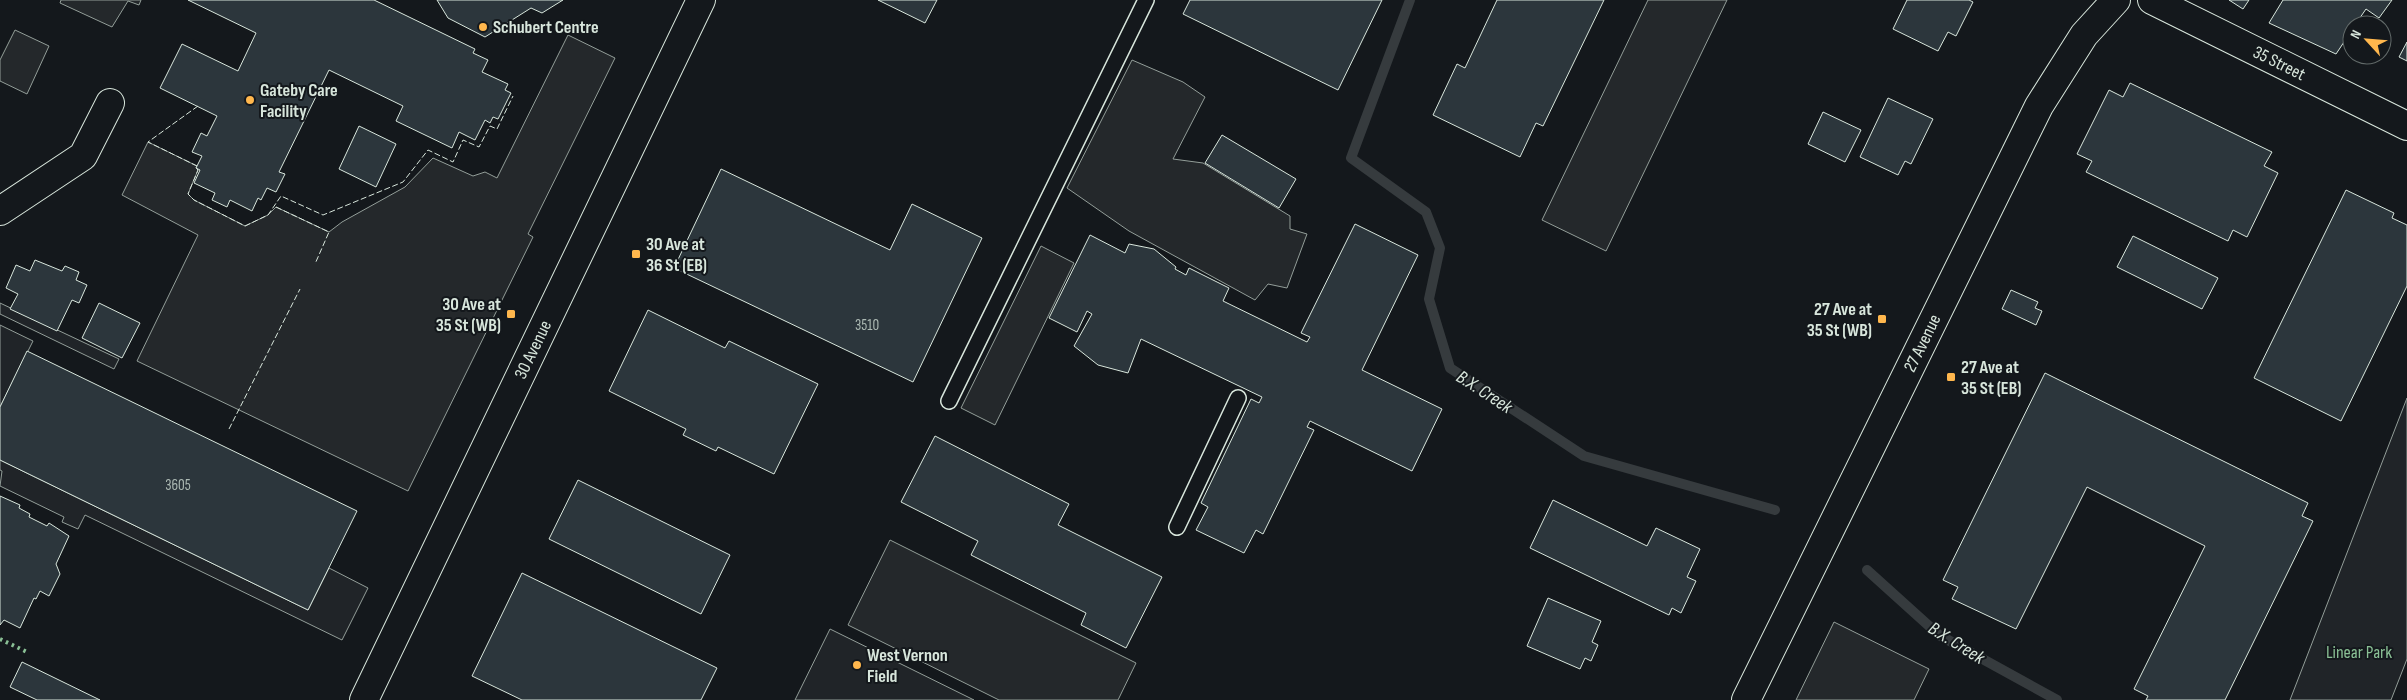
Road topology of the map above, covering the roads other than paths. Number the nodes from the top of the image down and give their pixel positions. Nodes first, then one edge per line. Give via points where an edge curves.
1 (702, 0) edge
2 (1146, 0) edge
3 (2116, 0) edge
4 (2152, 0) edge
5 (110, 103) dead end
6 (2407, 126) edge
7 (0, 211) edge
8 (1238, 398) dead end
9 (949, 401) dead end
10 (1177, 527) dead end
11 (364, 700) edge
12 (1746, 700) edge

1 - 11 street, 30 Avenue
2 - 9 lane
3 - 12 street, 27 Avenue via 2084,34 2039,106
4 - 6 street, 35 Street
5 - 7 street via 83,156
8 - 10 lane

